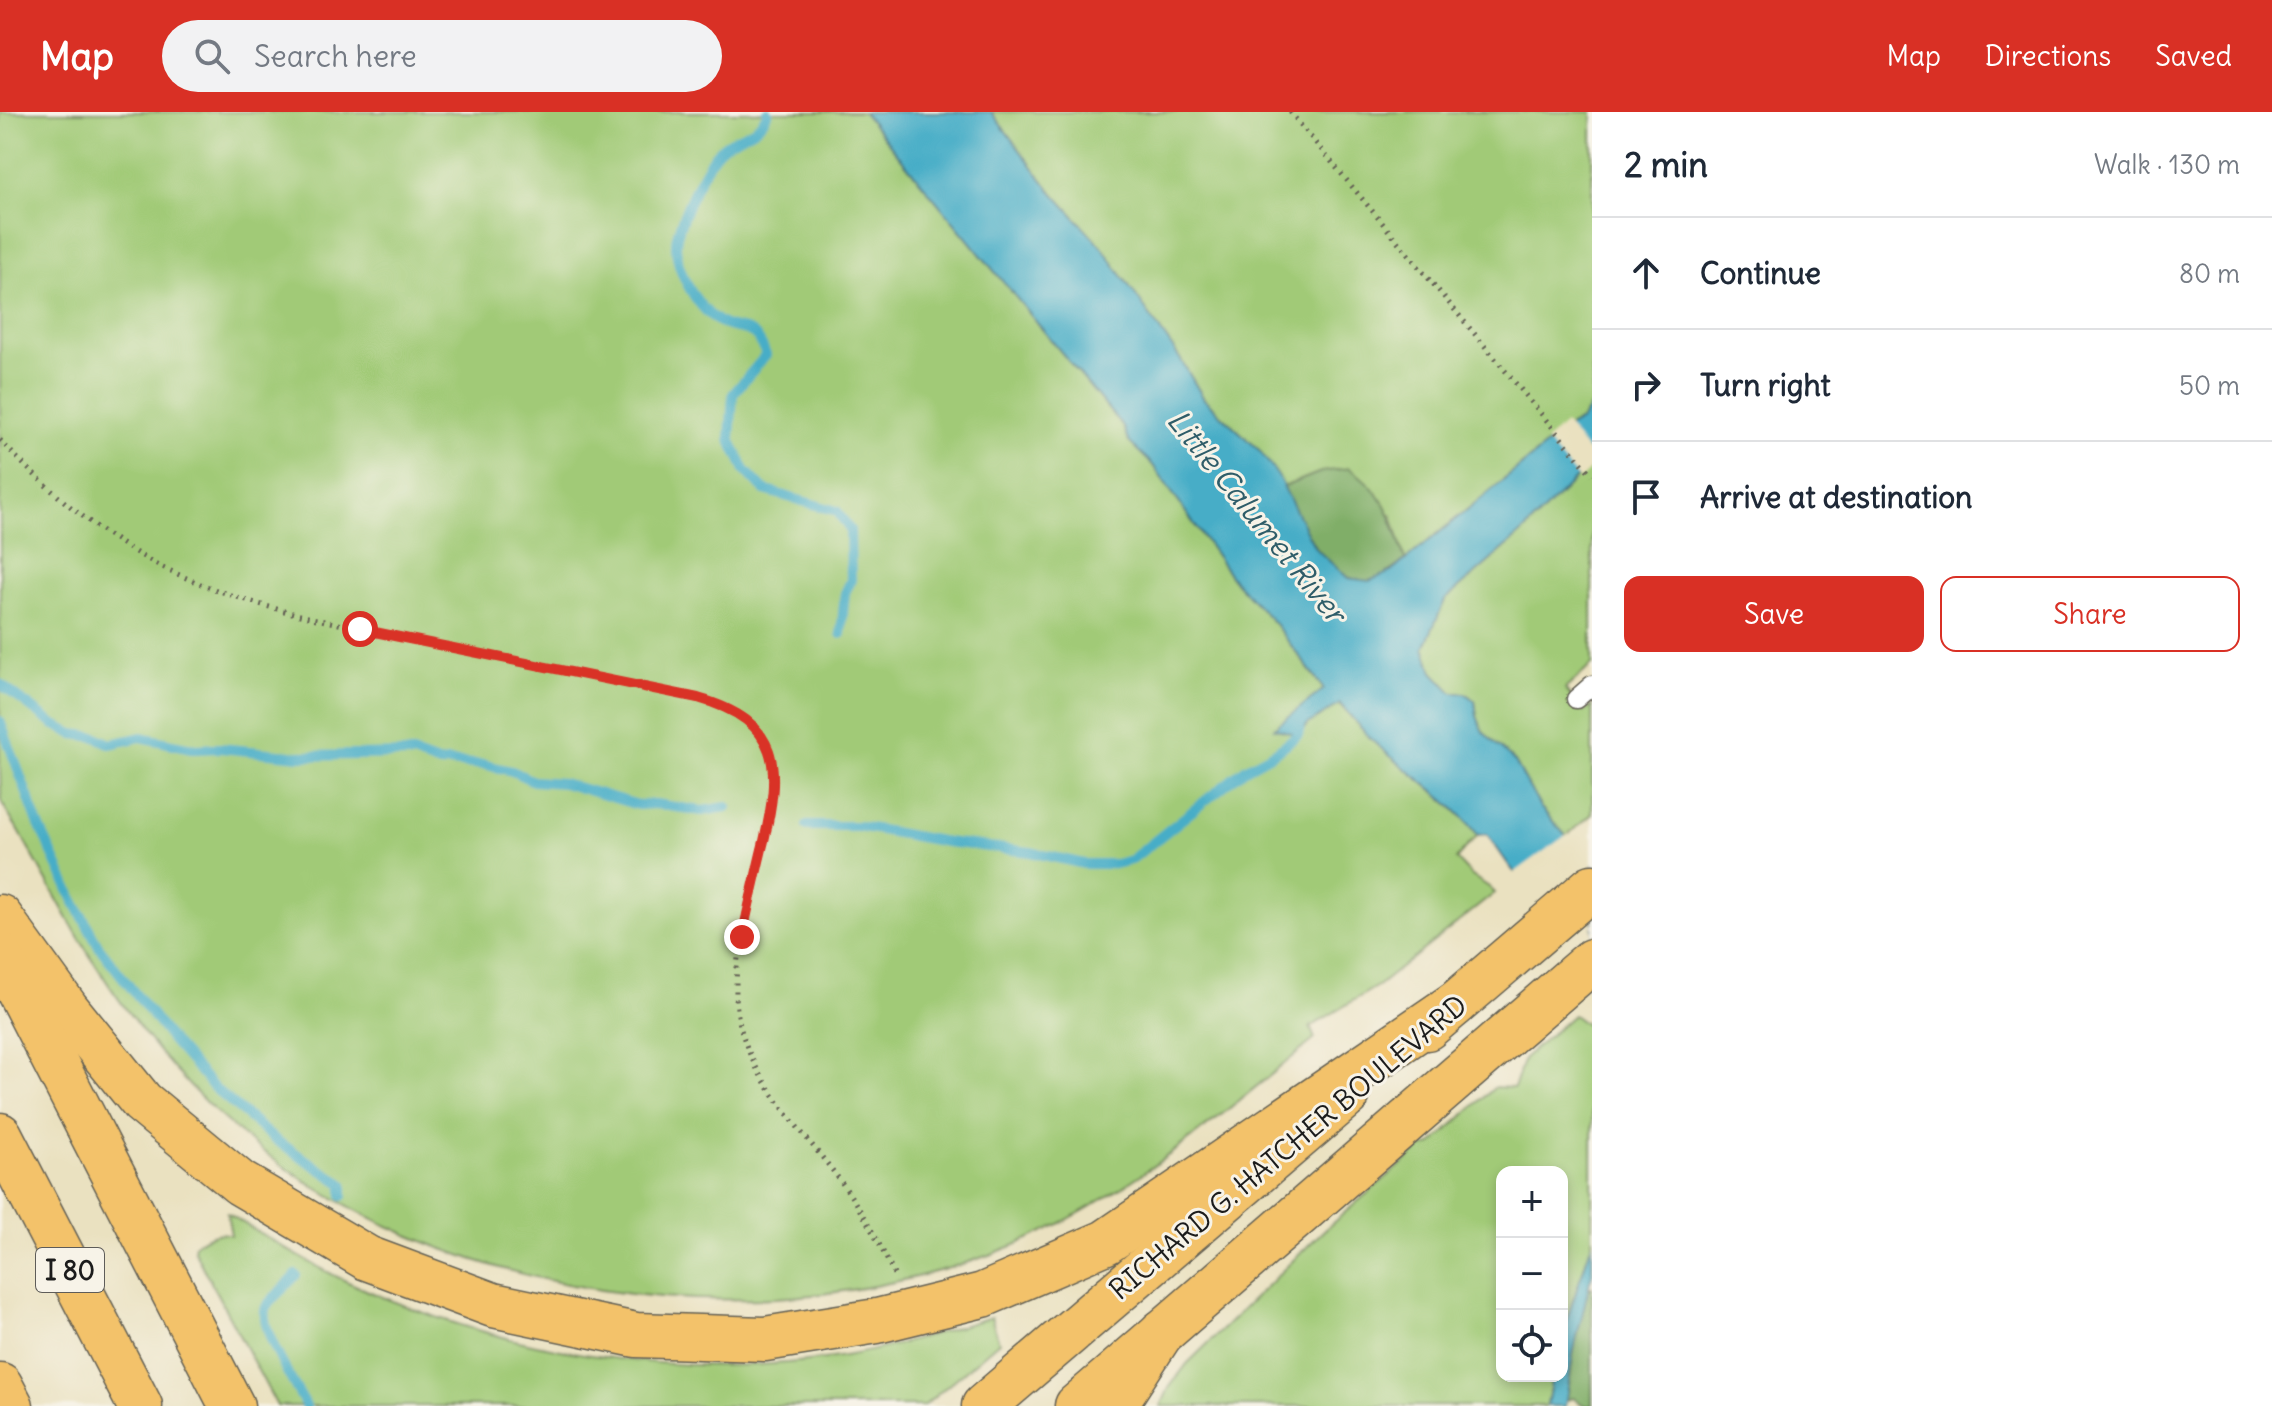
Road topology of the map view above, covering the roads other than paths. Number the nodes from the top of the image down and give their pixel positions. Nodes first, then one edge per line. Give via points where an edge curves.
1 (1592, 685) edge
2 (1576, 699) dead end
3 (1592, 887) edge
4 (0, 917) edge
5 (0, 955) edge
6 (1581, 971) edge
7 (1455, 1004) junction
8 (0, 1135) edge
9 (1162, 1332) junction
10 (0, 1385) edge
11 (11, 1406) edge
12 (140, 1406) edge
13 (232, 1406) edge
14 (984, 1406) edge
15 (1077, 1406) edge
16 (1114, 1406) edge

1 - 2 lane
3 - 7 main road, RICHARD G. HATCHER BOULEVARD
4 - 7 main road via 142,1102 240,1183 367,1258 493,1305 636,1335 765,1339 877,1321 983,1295 1106,1242
5 - 13 main road
6 - 9 main road, RICHARD G. HATCHER BOULEVARD
7 - 14 main road, RICHARD G. HATCHER BOULEVARD
8 - 12 main road, I 80
9 - 15 main road, RICHARD G. HATCHER BOULEVARD
9 - 16 main road
10 - 11 main road

